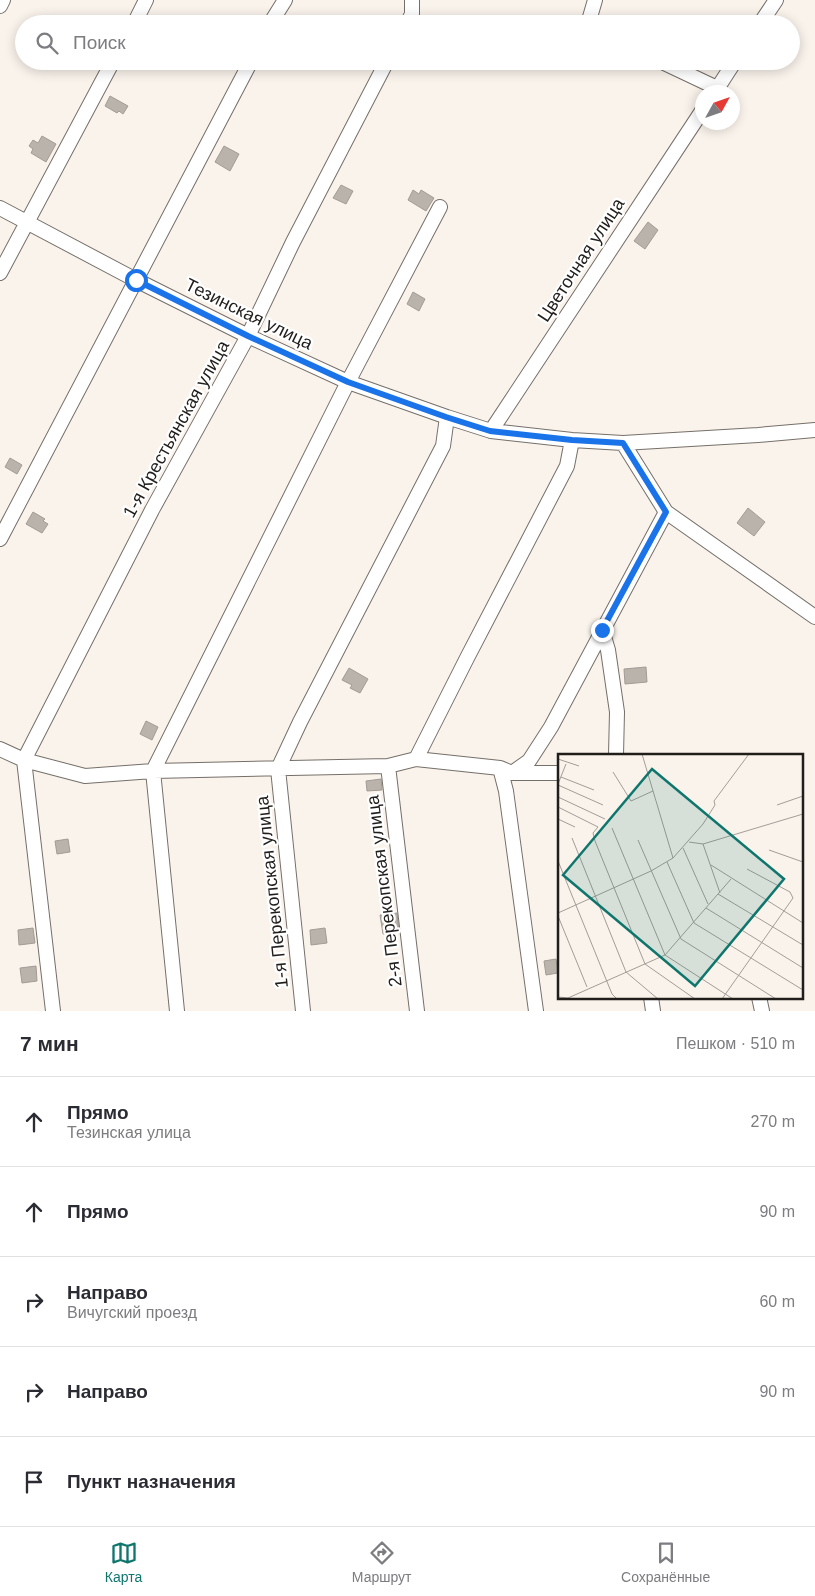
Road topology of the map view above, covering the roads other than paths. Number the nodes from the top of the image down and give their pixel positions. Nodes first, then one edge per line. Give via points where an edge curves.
1 (3, 0) edge
2 (146, 0) edge
3 (285, 0) edge
4 (412, 0) edge
5 (595, 0) edge
6 (776, 0) edge
7 (0, 6) edge
8 (138, 15) edge
9 (276, 15) edge
10 (412, 15) edge
11 (591, 15) edge
12 (766, 15) edge
13 (108, 70) edge
14 (246, 70) edge
15 (382, 70) edge
16 (677, 70) edge
17 (729, 70) edge
18 (706, 85) edge
19 (719, 85) edge
20 (695, 122) edge
21 (440, 207) dead end
22 (0, 208) edge
23 (27, 222) junction
24 (0, 273) edge
25 (136, 280) junction
26 (248, 336) junction
27 (348, 382) junction
28 (446, 417) junction
29 (815, 430) edge
30 (490, 431) junction
31 (572, 440) junction
32 (623, 443) junction
33 (666, 512) junction
34 (0, 539) edge
35 (815, 617) edge
36 (602, 630) junction
37 (0, 749) edge
38 (616, 754) edge
39 (416, 759) junction
40 (24, 760) junction
41 (388, 766) junction
42 (278, 769) junction
43 (152, 771) junction
44 (506, 771) junction
45 (558, 773) edge
46 (651, 998) edge
47 (759, 998) edge
48 (53, 1011) edge
49 (177, 1011) edge
50 (303, 1011) edge
51 (417, 1011) edge
52 (536, 1011) edge
53 (653, 1011) edge
54 (762, 1011) edge

1 - 7 street
2 - 8 street
3 - 9 street
4 - 10 street
5 - 11 street
6 - 12 street
13 - 23 street
14 - 25 street
15 - 26 street, 1-я Крестьянская улица
16 - 18 street
17 - 19 street
20 - 30 street, Цветочная улица
21 - 27 street
22 - 23 street, Тезинская улица
23 - 24 street
23 - 25 street, Тезинская улица
25 - 26 street, Тезинская улица
25 - 34 street
26 - 27 street, Тезинская улица
26 - 40 street, 1-я Крестьянская улица via 152,510
27 - 28 street, Тезинская улица
27 - 43 street
28 - 30 street, Тезинская улица
28 - 42 street via 443,446
29 - 32 street, Тезинская улица
30 - 31 street, Тезинская улица
31 - 32 street, Тезинская улица
31 - 39 street via 567,466
32 - 33 street
33 - 35 street
33 - 36 street
36 - 38 street via 617,712
36 - 44 street via 551,727 529,761
37 - 40 street
39 - 41 street
39 - 44 street
40 - 43 street via 85,776
40 - 48 street
41 - 42 street
41 - 51 street, 2-я Перекопская улица
42 - 43 street
42 - 50 street, 1-я Перекопская улица
43 - 49 street
44 - 45 street
44 - 52 street
46 - 53 street
47 - 54 street

